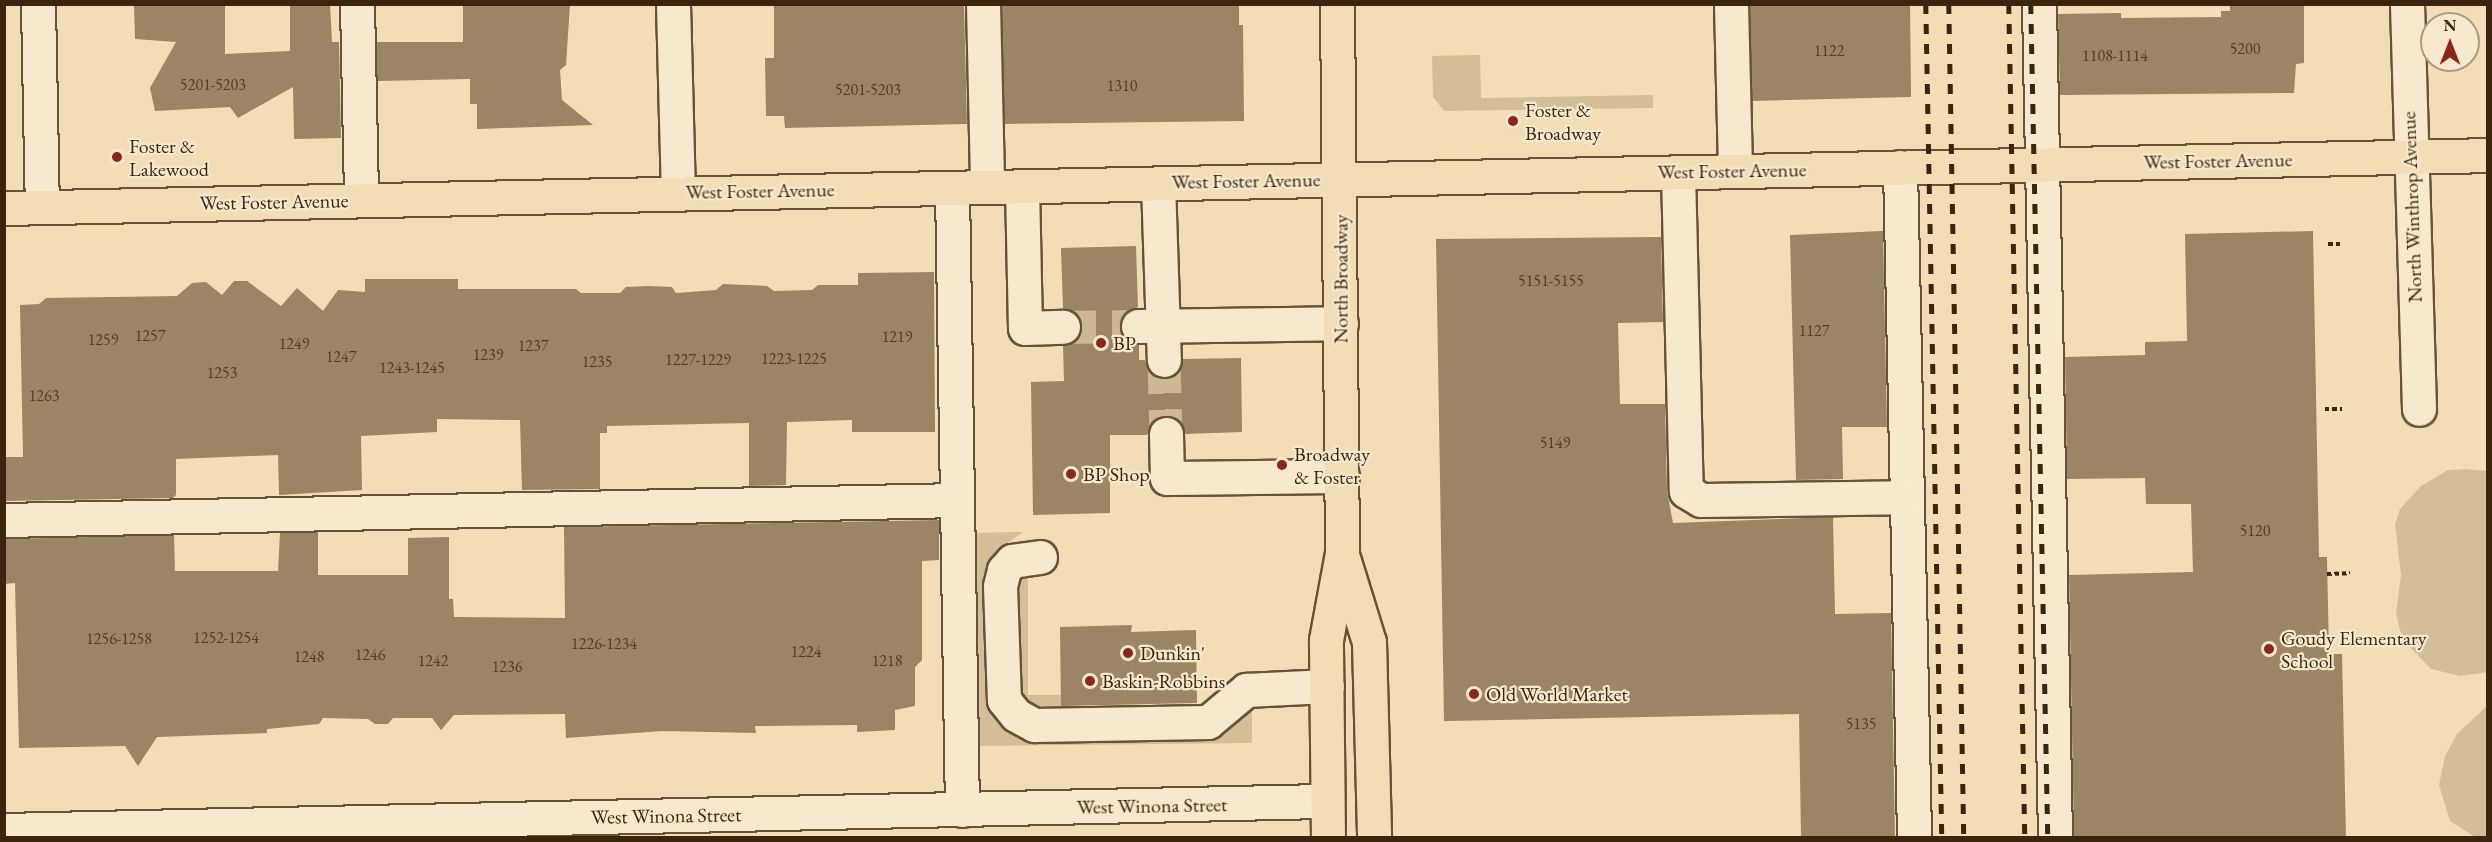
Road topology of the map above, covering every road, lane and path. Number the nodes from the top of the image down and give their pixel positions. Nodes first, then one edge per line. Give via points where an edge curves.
1 (38, 4) edge
2 (357, 4) edge
3 (673, 4) edge
4 (983, 4) edge
5 (1337, 4) edge
6 (1731, 4) edge
7 (2039, 4) edge
8 (2407, 4) edge
9 (2487, 155) edge
10 (2410, 157) junction
11 (2041, 165) junction
12 (1900, 167) junction
13 (1735, 171) junction
14 (1678, 172) junction
15 (1340, 179) junction
16 (1158, 183) junction
17 (987, 186) junction
18 (1022, 186) junction
19 (952, 188) junction
20 (678, 193) junction
21 (361, 200) junction
22 (42, 207) junction
23 (4, 208) edge
24 (2328, 244) dead end
25 (2343, 244) dead end
26 (1341, 323) junction
27 (1151, 326) junction
28 (1063, 327) tunnel mouth
29 (1164, 360) tunnel mouth
30 (2325, 409) dead end
31 (2342, 409) dead end
32 (2419, 409) dead end
33 (1166, 434) tunnel mouth
34 (1342, 476) junction
35 (1905, 497) junction
36 (956, 500) junction
37 (4, 520) edge
38 (1342, 553) junction
39 (1040, 557) dead end
40 (2350, 573) dead end
41 (2327, 574) dead end
42 (1327, 686) junction
43 (1327, 801) junction
44 (962, 810) junction
45 (4, 830) edge
46 (1328, 837) edge
47 (1374, 837) edge
48 (1914, 837) edge
49 (2055, 837) edge

1 - 22 street
2 - 21 street
3 - 20 street
4 - 17 street
5 - 15 main road, North Broadway
6 - 13 street
7 - 11 street
8 - 10 street, North Winthrop Avenue
9 - 10 main road, West Foster Avenue
10 - 11 main road, West Foster Avenue
10 - 32 street, North Winthrop Avenue
11 - 12 main road, West Foster Avenue
11 - 49 street
12 - 13 main road, West Foster Avenue
12 - 35 street
13 - 14 main road, West Foster Avenue
14 - 15 main road, West Foster Avenue
14 - 35 street via 1686,491 1701,500
15 - 16 main road, West Foster Avenue
15 - 26 main road, North Broadway
16 - 18 main road, West Foster Avenue
16 - 27 street
17 - 18 main road, West Foster Avenue
17 - 19 main road, West Foster Avenue
18 - 28 street via 1025,328
19 - 20 main road, West Foster Avenue
19 - 36 street
20 - 21 main road, West Foster Avenue
21 - 22 main road, West Foster Avenue
22 - 23 main road, West Foster Avenue
24 - 25 path
26 - 27 street
26 - 34 main road, North Broadway
27 - 29 street
30 - 31 path
33 - 34 street via 1167,478
34 - 38 main road, North Broadway
35 - 48 street
36 - 37 street
36 - 44 street
38 - 42 main road, North Broadway via 1326,640
38 - 47 main road, North Broadway via 1370,642
39 - 42 street via 1012,561 1004,570 1000,586 1004,700 1016,716 1034,724 1208,722 1246,690
40 - 41 path
42 - 43 main road, North Broadway
43 - 44 street, West Winona Street
43 - 46 main road, North Broadway
44 - 45 street, West Winona Street

